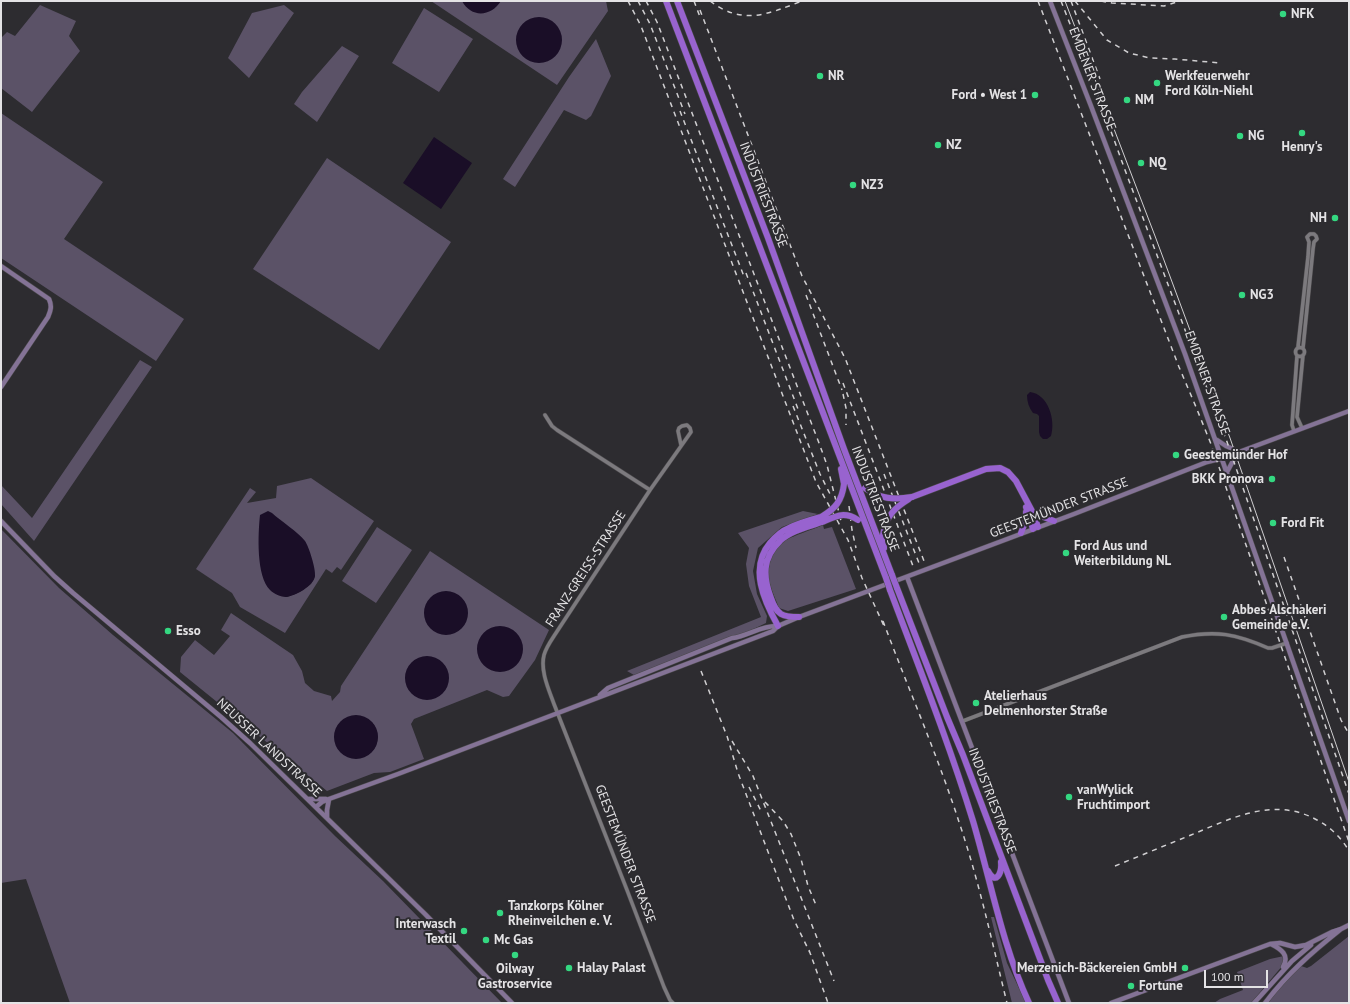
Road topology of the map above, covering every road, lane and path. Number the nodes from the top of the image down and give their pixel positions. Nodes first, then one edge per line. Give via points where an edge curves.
1 (666, 1) edge
2 (677, 1) edge
3 (1050, 1) edge
4 (1, 266) edge
5 (1298, 348) junction
6 (1303, 348) junction
7 (1298, 356) junction
8 (1303, 356) junction
9 (1, 387) edge
10 (1349, 411) edge
11 (545, 415) dead end
12 (825, 419) junction
13 (1302, 428) junction
14 (1294, 431) junction
15 (1216, 440) junction
16 (681, 445) junction
17 (844, 449) junction
18 (1240, 452) junction
19 (1222, 458) junction
20 (1227, 472) junction
21 (650, 490) junction
22 (912, 497) junction
23 (1026, 504) junction
24 (1033, 513) junction
25 (821, 519) junction
26 (1, 521) edge
27 (1054, 521) junction
28 (1036, 528) junction
29 (1021, 533) junction
30 (877, 556) junction
31 (885, 557) junction
32 (889, 576) junction
33 (907, 577) junction
34 (894, 589) junction
35 (775, 608) junction
36 (799, 617) junction
37 (778, 626) junction
38 (1287, 643) junction
39 (557, 712) junction
40 (963, 721) junction
41 (329, 799) junction
42 (308, 800) junction
43 (316, 806) junction
44 (327, 818) junction
45 (1349, 821) edge
46 (1000, 853) junction
47 (983, 855) junction
48 (1346, 926) edge
49 (1316, 941) junction
50 (1270, 944) junction
51 (1295, 948) junction
52 (1300, 953) junction
53 (1298, 965) junction
54 (1280, 973) junction
55 (512, 1003) edge
56 (673, 1003) edge
57 (1029, 1003) edge
58 (1058, 1003) edge
59 (1069, 1003) edge
60 (1111, 1003) edge
61 (1254, 1003) edge
62 (1265, 1003) edge

1 - 12 highway, INDUSTRIESTRASSE
2 - 17 highway, INDUSTRIESTRASSE via 768,238
3 - 15 street, EMDENER STRASSE
4 - 9 street via 49,298 52,305 48,317
5 - 6 street
5 - 6 street via 1309,242 1307,237 1314,234 1317,239 1314,242
5 - 7 street
6 - 8 street
7 - 8 street
7 - 14 street via 1292,425
8 - 13 street via 1297,417
10 - 13 street, GEESTEMÜNDER STRASSE
11 - 21 street via 552,426
12 - 25 highway, bridge via 844,484 839,502
12 - 30 highway, INDUSTRIESTRASSE
13 - 14 street, GEESTEMÜNDER STRASSE
14 - 18 street, GEESTEMÜNDER STRASSE
15 - 18 street
15 - 19 street, EMDENER STRASSE
16 - 16 street, FRANZ-GREISS-STRASSE via 690,432 687,426 682,426 678,431
16 - 21 street, FRANZ-GREISS-STRASSE
17 - 22 highway, bridge via 865,488 890,499
17 - 31 highway, INDUSTRIESTRASSE
18 - 19 street, GEESTEMÜNDER STRASSE
18 - 20 street
19 - 20 street, EMDENER STRASSE
19 - 27 street, GEESTEMÜNDER STRASSE
20 - 38 street, EMDENER STRASSE
21 - 39 street, FRANZ-GREISS-STRASSE via 544,655 544,672
22 - 23 highway via 994,467 1005,470 1012,476
22 - 31 highway, bridge via 892,513 884,530
23 - 24 highway
23 - 28 highway
23 - 29 highway via 1026,520
24 - 27 highway
24 - 28 highway
25 - 30 highway, bridge via 851,515 858,520
25 - 35 highway via 780,540 772,550 766,563 765,574
25 - 37 highway via 788,528 766,547 760,562 759,575 770,612
26 - 42 street, NEUSSER LANDSTRASSE via 54,576 221,717
27 - 28 street, GEESTEMÜNDER STRASSE
28 - 29 street, GEESTEMÜNDER STRASSE
29 - 33 street, GEESTEMÜNDER STRASSE
30 - 32 highway, INDUSTRIESTRASSE
31 - 32 highway, INDUSTRIESTRASSE
32 - 34 highway, INDUSTRIESTRASSE, bridge
33 - 36 street, GEESTEMÜNDER STRASSE
33 - 40 street, INDUSTRIESTRASSE
34 - 46 highway, INDUSTRIESTRASSE via 963,755
34 - 47 highway, INDUSTRIESTRASSE via 951,752
35 - 36 highway via 782,614
35 - 37 highway
36 - 37 street, GEESTEMÜNDER STRASSE
37 - 39 street, GEESTEMÜNDER STRASSE via 773,631
38 - 40 street via 1268,648 1233,635 1216,633 1182,637
38 - 45 street, EMDENER STRASSE
39 - 41 street, GEESTEMÜNDER STRASSE
39 - 56 street, GEESTEMÜNDER STRASSE via 664,987
40 - 59 street, INDUSTRIESTRASSE
41 - 42 street
41 - 43 street, GEESTEMÜNDER STRASSE
41 - 44 street
42 - 43 street, NEUSSER LANDSTRASSE
43 - 44 street, NEUSSER LANDSTRASSE
44 - 55 street, NEUSSER LANDSTRASSE
46 - 47 highway via 1001,871 995,878 990,874
46 - 58 highway, INDUSTRIESTRASSE
47 - 57 highway, INDUSTRIESTRASSE via 1004,936
48 - 49 street
48 - 53 street
49 - 51 street
49 - 52 street
50 - 51 street via 1280,943
50 - 54 street via 1285,954 1286,962
50 - 60 street
51 - 52 street
52 - 53 street
52 - 54 street
53 - 62 street
54 - 61 street

